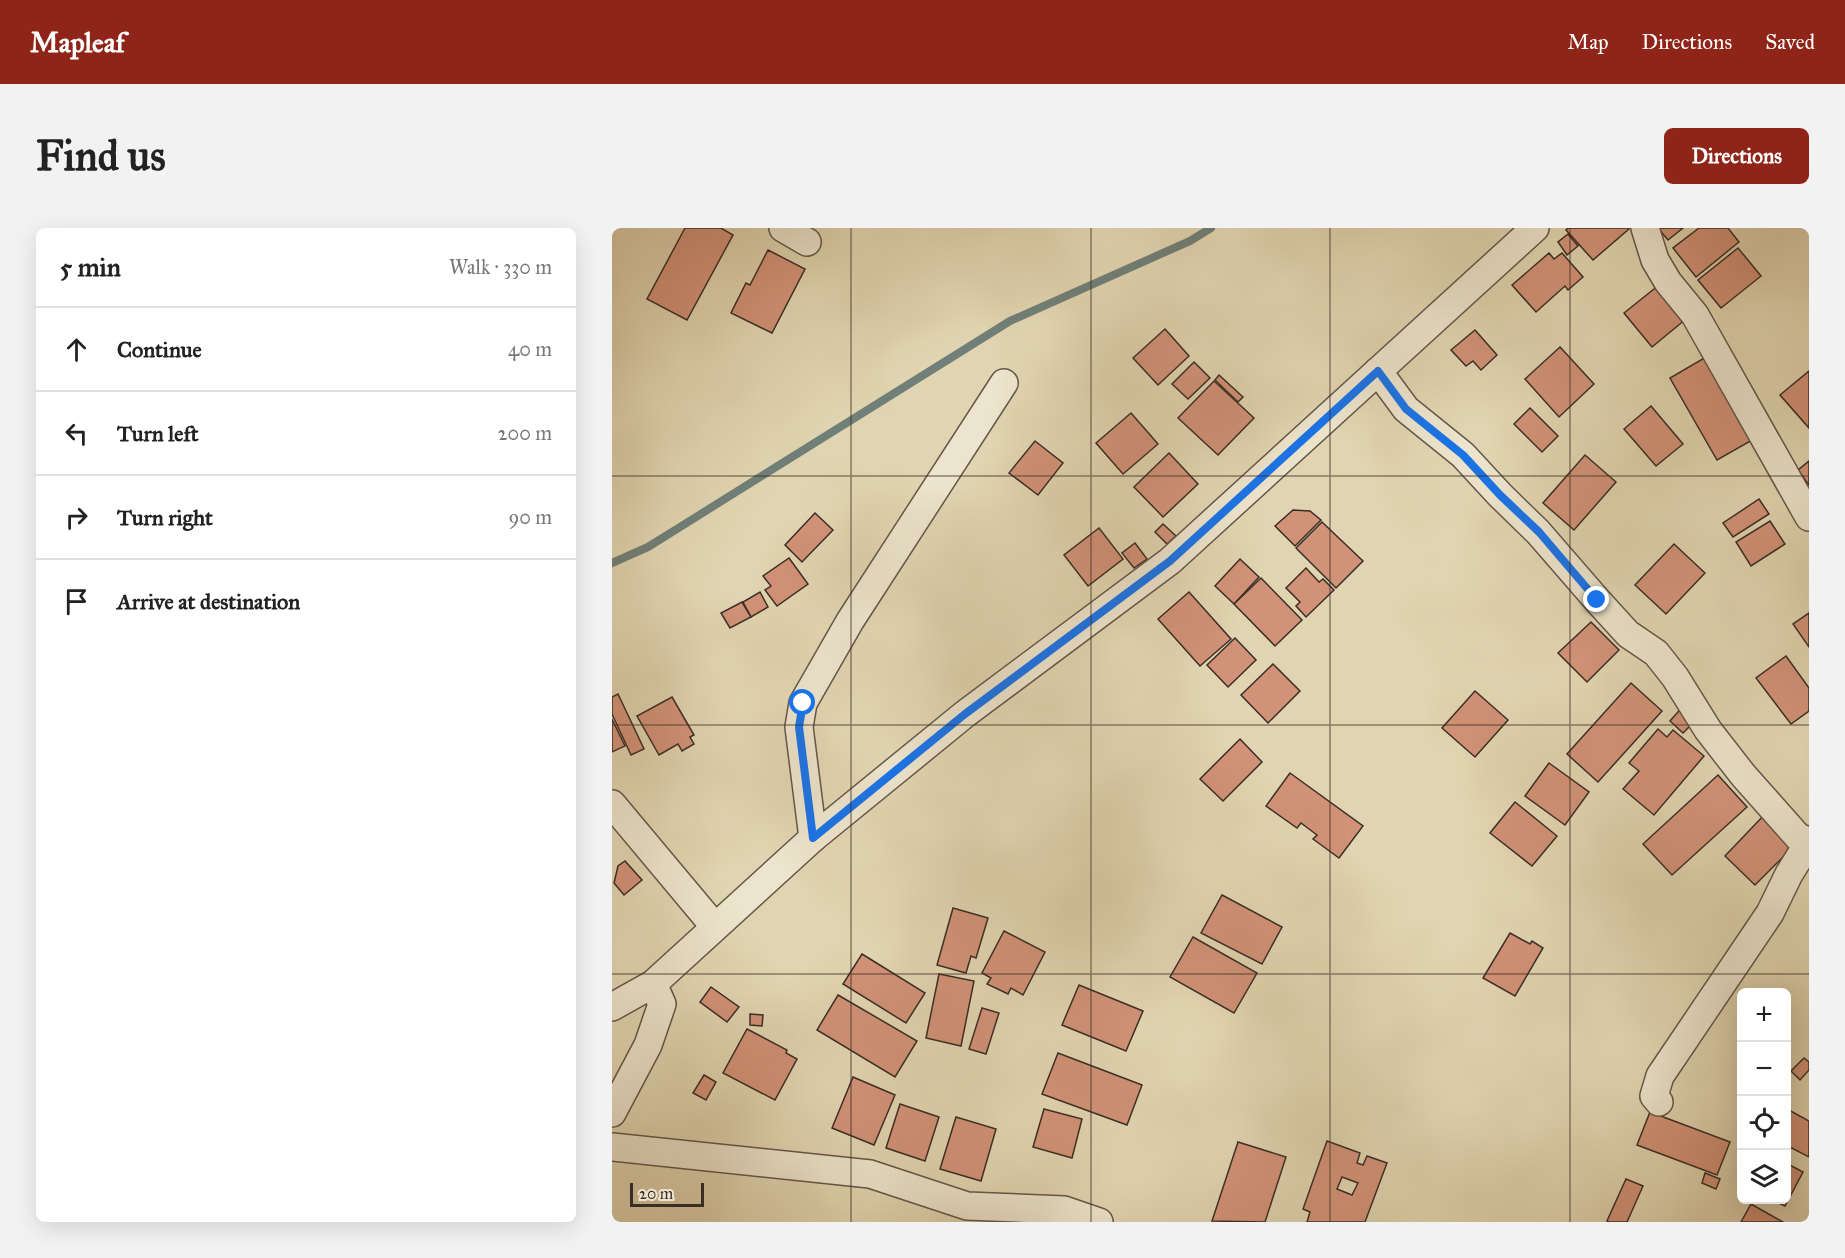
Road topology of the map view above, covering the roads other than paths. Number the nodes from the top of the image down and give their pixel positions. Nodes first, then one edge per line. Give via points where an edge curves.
1 (783, 228) edge
2 (1535, 228) edge
3 (1645, 228) edge
4 (807, 242) dead end
5 (1378, 371) junction
6 (1004, 383) dead end
7 (1809, 517) edge
8 (612, 804) edge
9 (813, 838) junction
10 (1809, 842) edge
11 (715, 927) junction
12 (653, 984) junction
13 (612, 1007) edge
14 (1659, 1102) dead end
15 (612, 1113) edge
16 (612, 1147) edge
17 (1099, 1222) edge

1 - 4 street
2 - 5 street
3 - 7 street via 1655,260 1695,315
5 - 9 street via 1170,561 965,714
5 - 10 street via 1406,409 1463,455 1539,532 1629,634 1656,653 1743,775 1798,837
6 - 9 street via 850,621 803,703 799,727
8 - 11 street
9 - 11 street
10 - 14 street via 1770,912 1660,1076 1654,1096
11 - 12 street
12 - 13 street
12 - 15 street via 662,1004 648,1045
16 - 17 street via 870,1174 967,1206 1064,1210

